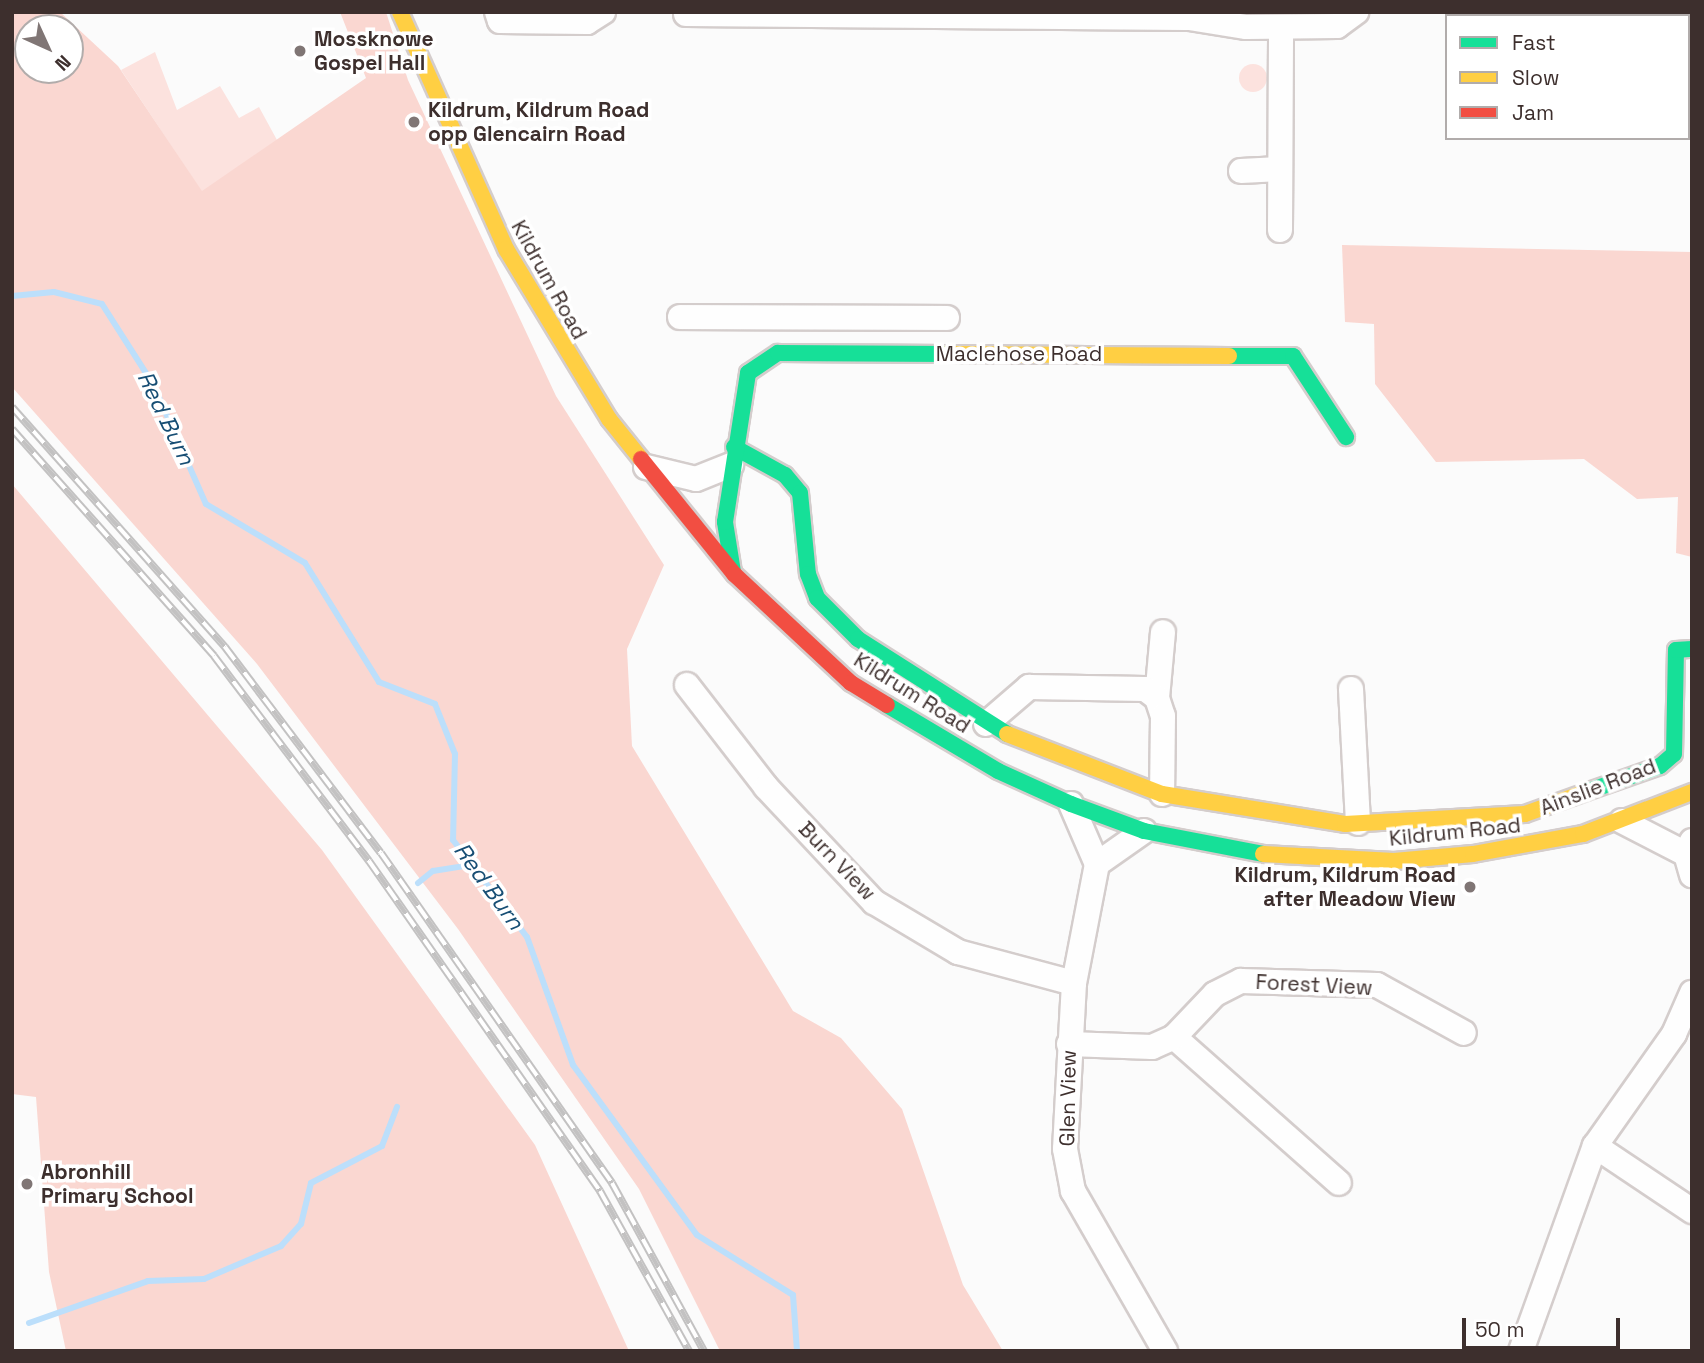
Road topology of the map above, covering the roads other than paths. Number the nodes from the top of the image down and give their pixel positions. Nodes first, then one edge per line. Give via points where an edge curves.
1 (400, 12) edge
2 (497, 12) edge
3 (603, 12) edge
4 (1356, 12) edge
5 (686, 14) edge
6 (854, 15) edge
7 (1181, 16) edge
8 (1281, 27) junction
9 (1280, 169) junction
10 (1241, 170) dead end
11 (1280, 230) dead end
12 (680, 317) dead end
13 (842, 317) junction
14 (947, 318) dead end
15 (844, 354) junction
16 (1346, 437) dead end
17 (733, 456) junction
18 (642, 465) junction
19 (734, 574) junction
20 (1163, 632) dead end
21 (1692, 649) edge
22 (687, 685) dead end
23 (1351, 689) dead end
24 (1157, 698) junction
25 (986, 723) junction
26 (1692, 792) edge
27 (1162, 794) junction
28 (1071, 804) junction
29 (1622, 821) junction
30 (1358, 823) junction
31 (1144, 831) junction
32 (1690, 856) edge
33 (1097, 864) junction
34 (1074, 983) junction
35 (1689, 999) edge
36 (1464, 1033) dead end
37 (1174, 1037) junction
38 (1069, 1044) junction
39 (1595, 1146) junction
40 (1339, 1184) dead end
41 (1692, 1210) edge
42 (1165, 1351) edge
43 (1521, 1351) edge

1 - 18 street, Kildrum Road via 466,168 538,309
2 - 3 street via 499,21 587,22
4 - 8 street via 1337,26
5 - 6 street
6 - 7 street
7 - 8 street
8 - 9 street
9 - 10 street
9 - 11 street
12 - 13 street
13 - 14 street
13 - 15 street
15 - 16 street, Maclehose Road via 1293,356
15 - 17 street, Maclehose Road via 762,359 742,393
17 - 18 street via 695,479
17 - 19 street, Maclehose Road via 725,522
17 - 25 street, Ainslie Road via 785,475 800,493 807,515 808,574 817,598 894,666
18 - 19 street, Kildrum Road
19 - 28 street, Kildrum Road via 851,683 998,771
20 - 24 street
21 - 30 street, Ainslie Road via 1676,650 1674,754 1660,766 1525,814
22 - 34 street, Burn View via 766,787 874,902 958,952
23 - 30 street
24 - 25 street via 1145,689 1029,687
24 - 27 street via 1163,716
25 - 27 street, Ainslie Road via 1070,763
26 - 29 street, Kildrum Road
27 - 30 street, Ainslie Road
28 - 31 street, Kildrum Road
28 - 33 street
29 - 31 street, Kildrum Road via 1548,842 1394,861 1264,854
29 - 32 street
31 - 33 street
33 - 34 street, Glen View
34 - 38 street, Glen View
35 - 39 street via 1674,1034
36 - 37 street, Forest View via 1377,985 1241,981 1215,994
37 - 38 street via 1126,1051
37 - 40 street
38 - 42 street, Glen View via 1065,1149 1073,1191
39 - 41 street
39 - 43 street

